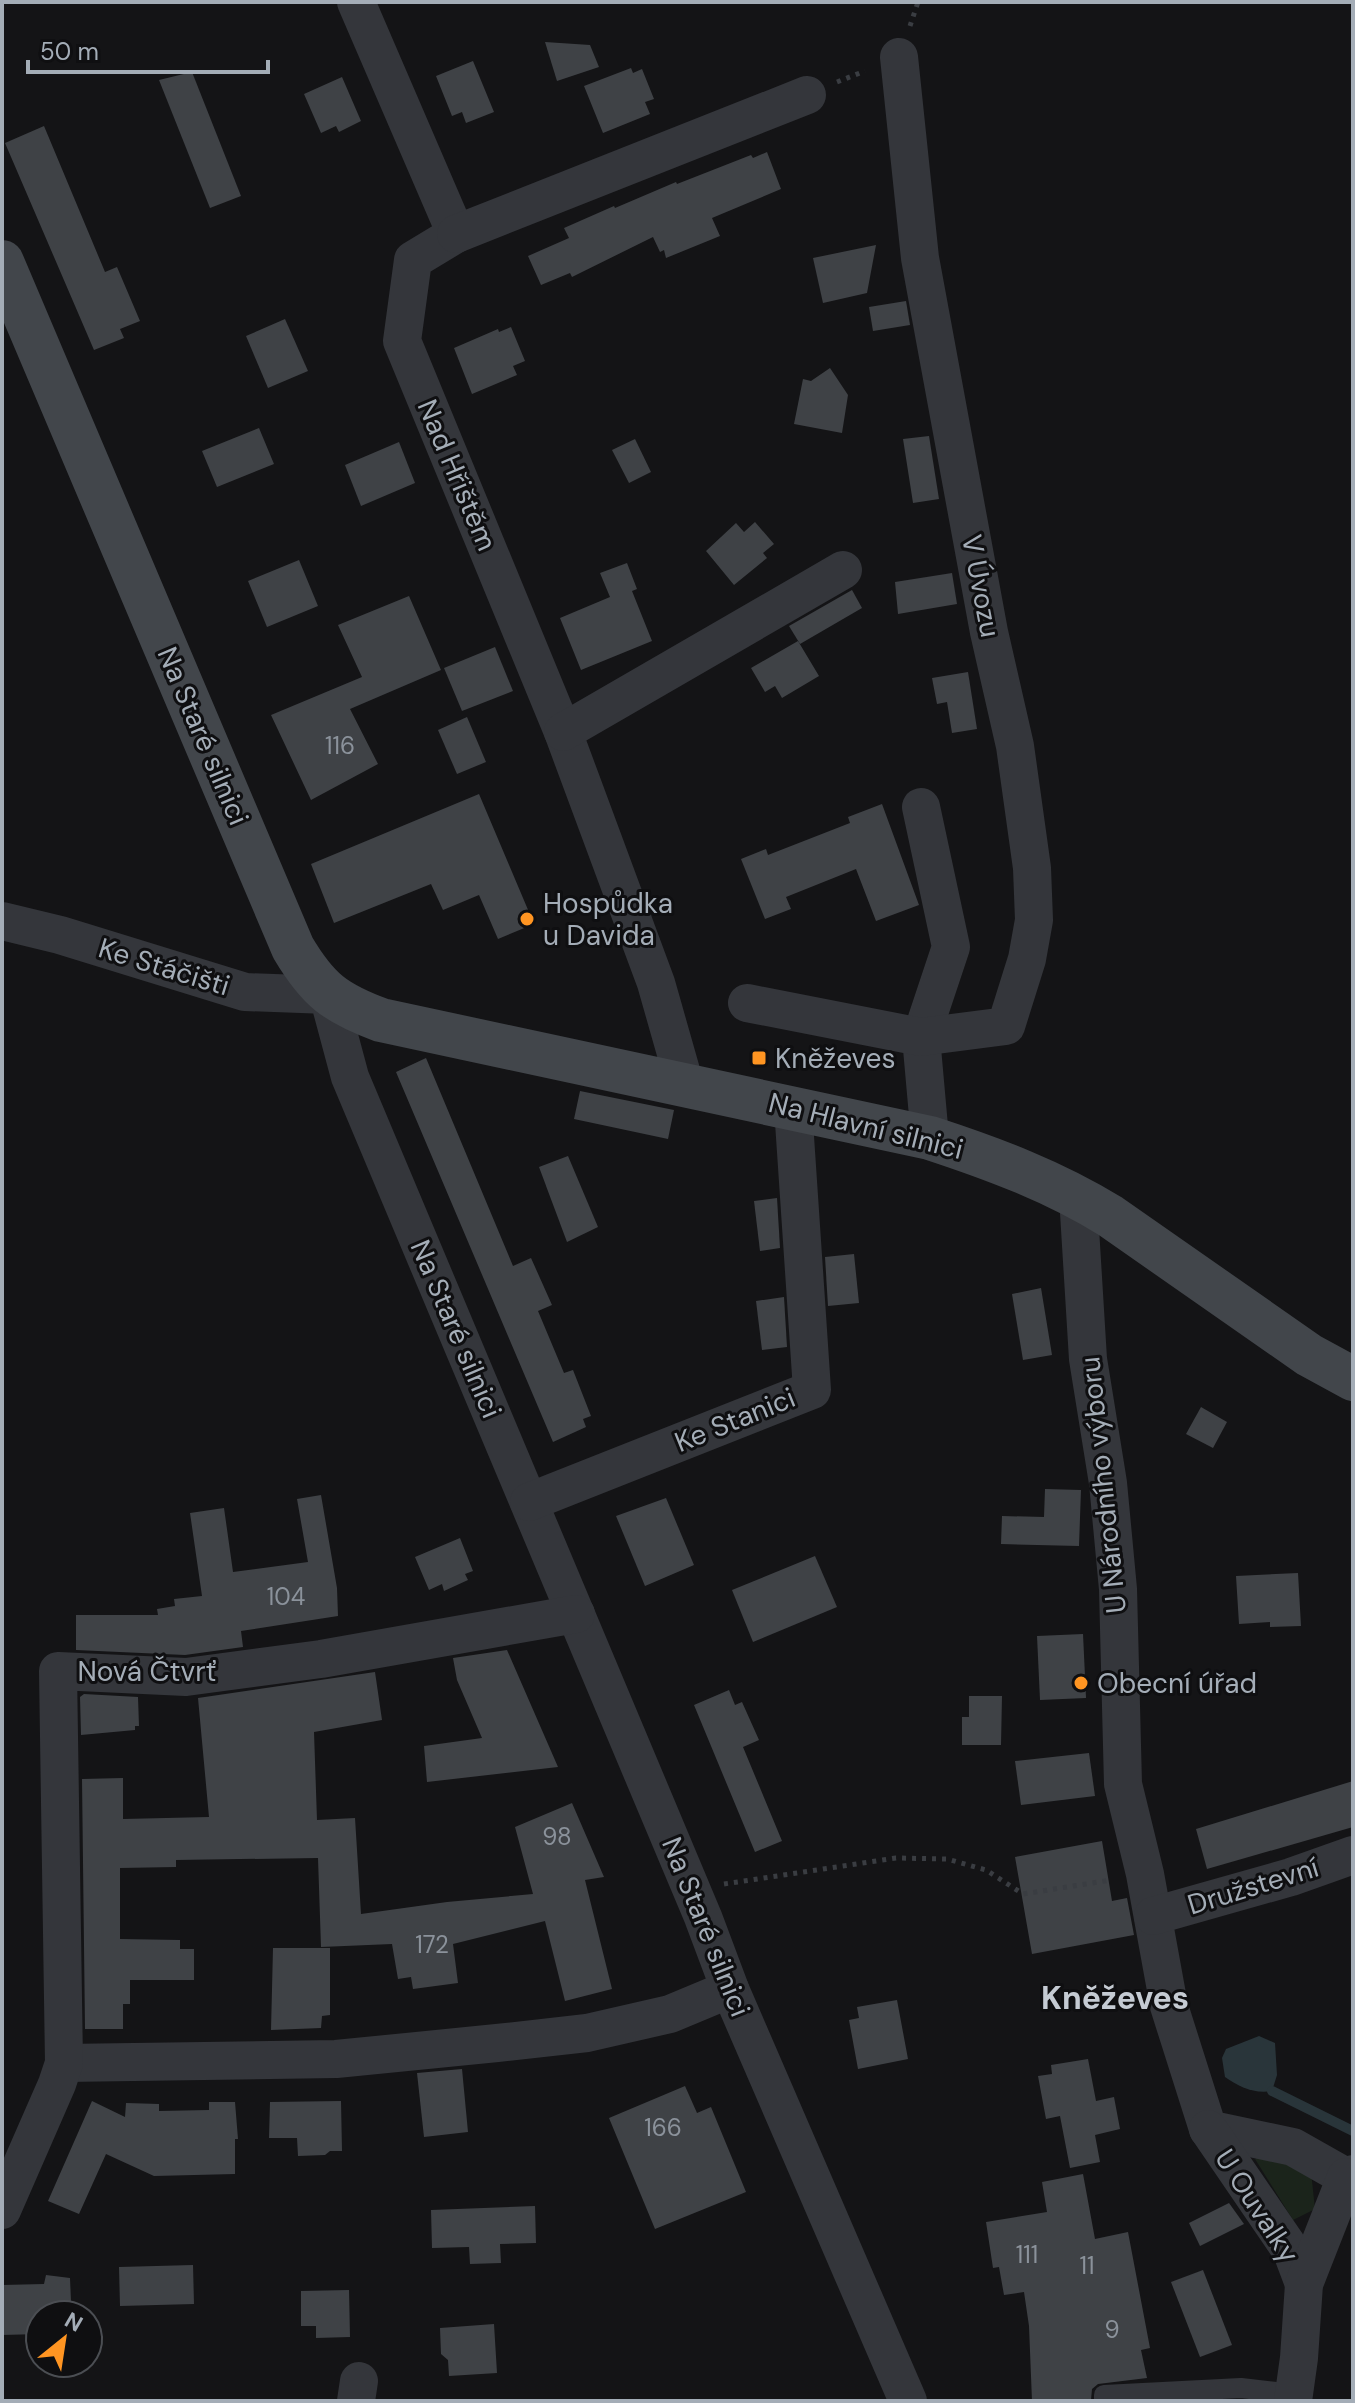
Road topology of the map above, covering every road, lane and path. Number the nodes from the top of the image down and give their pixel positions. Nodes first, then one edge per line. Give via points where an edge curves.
1 (356, 2) edge
2 (899, 57) dead end
3 (807, 95) dead end
4 (456, 234) junction
5 (2, 262) edge
6 (843, 570) dead end
7 (563, 732) junction
8 (921, 807) dead end
9 (2, 921) edge
10 (328, 995) junction
11 (747, 1003) dead end
12 (921, 1037) junction
13 (685, 1085) junction
14 (793, 1107) junction
15 (930, 1138) junction
16 (1078, 1196) junction
17 (1353, 1379) edge
18 (529, 1502) junction
19 (576, 1614) junction
20 (1353, 1855) edge
21 (1145, 1874) junction
22 (1153, 1916) junction
23 (703, 1917) junction
24 (730, 1989) junction
25 (64, 2063) junction
26 (1208, 2129) junction
27 (1351, 2178) edge
28 (2, 2210) edge
29 (1304, 2284) junction
30 (1241, 2395) edge
31 (1294, 2398) edge
32 (908, 2401) edge
33 (1104, 2401) edge

1 - 4 street
2 - 12 street, V Úvozu via 920,258 1015,746 1034,920 1006,1026
3 - 4 street, Nad Hřištěm
4 - 7 street, Nad Hřištěm via 413,260 402,341
5 - 10 street, Na Staré silnici via 293,948
6 - 7 street
7 - 13 street, Nad Hřištěm via 656,983
8 - 12 street via 951,947
9 - 10 street, Ke Stáčišti via 245,992
10 - 13 street, Na Hlavní silnici via 381,1020
10 - 18 street, Na Staré silnici via 350,1077
11 - 12 street
12 - 15 street
13 - 14 street, Na Hlavní silnici
14 - 15 street, Na Hlavní silnici
14 - 18 street, Ke Stanici via 812,1390
15 - 16 street, Na Hlavní silnici via 1010,1165
16 - 17 street, Na Hlavní silnici via 1309,1355
16 - 21 street, U Národního výboru via 1088,1359 1118,1589 1123,1784
18 - 19 street, Na Staré silnici
19 - 23 street, Na Staré silnici
19 - 25 street, Nová Čtvrť via 186,1677 58,1671
20 - 22 street, Družstevní
21 - 22 street, U Národního výboru
21 - 23 path via 1023,1894 973,1866 947,1859 896,1858 713,1886
22 - 26 street, U Ouvalky via 1169,2006
23 - 24 street, Na Staré silnici
24 - 25 street via 670,2014 587,2033 512,2042 336,2059
24 - 32 street, Na Staré silnici
25 - 28 street, Nová Čtvrť
26 - 27 street, U Ouvalky via 1293,2147
26 - 29 street, U Ouvalky via 1292,2252
27 - 29 street, U Ouvalky
29 - 31 street, U Ouvalky
30 - 31 lane
30 - 33 lane via 1104,2395

